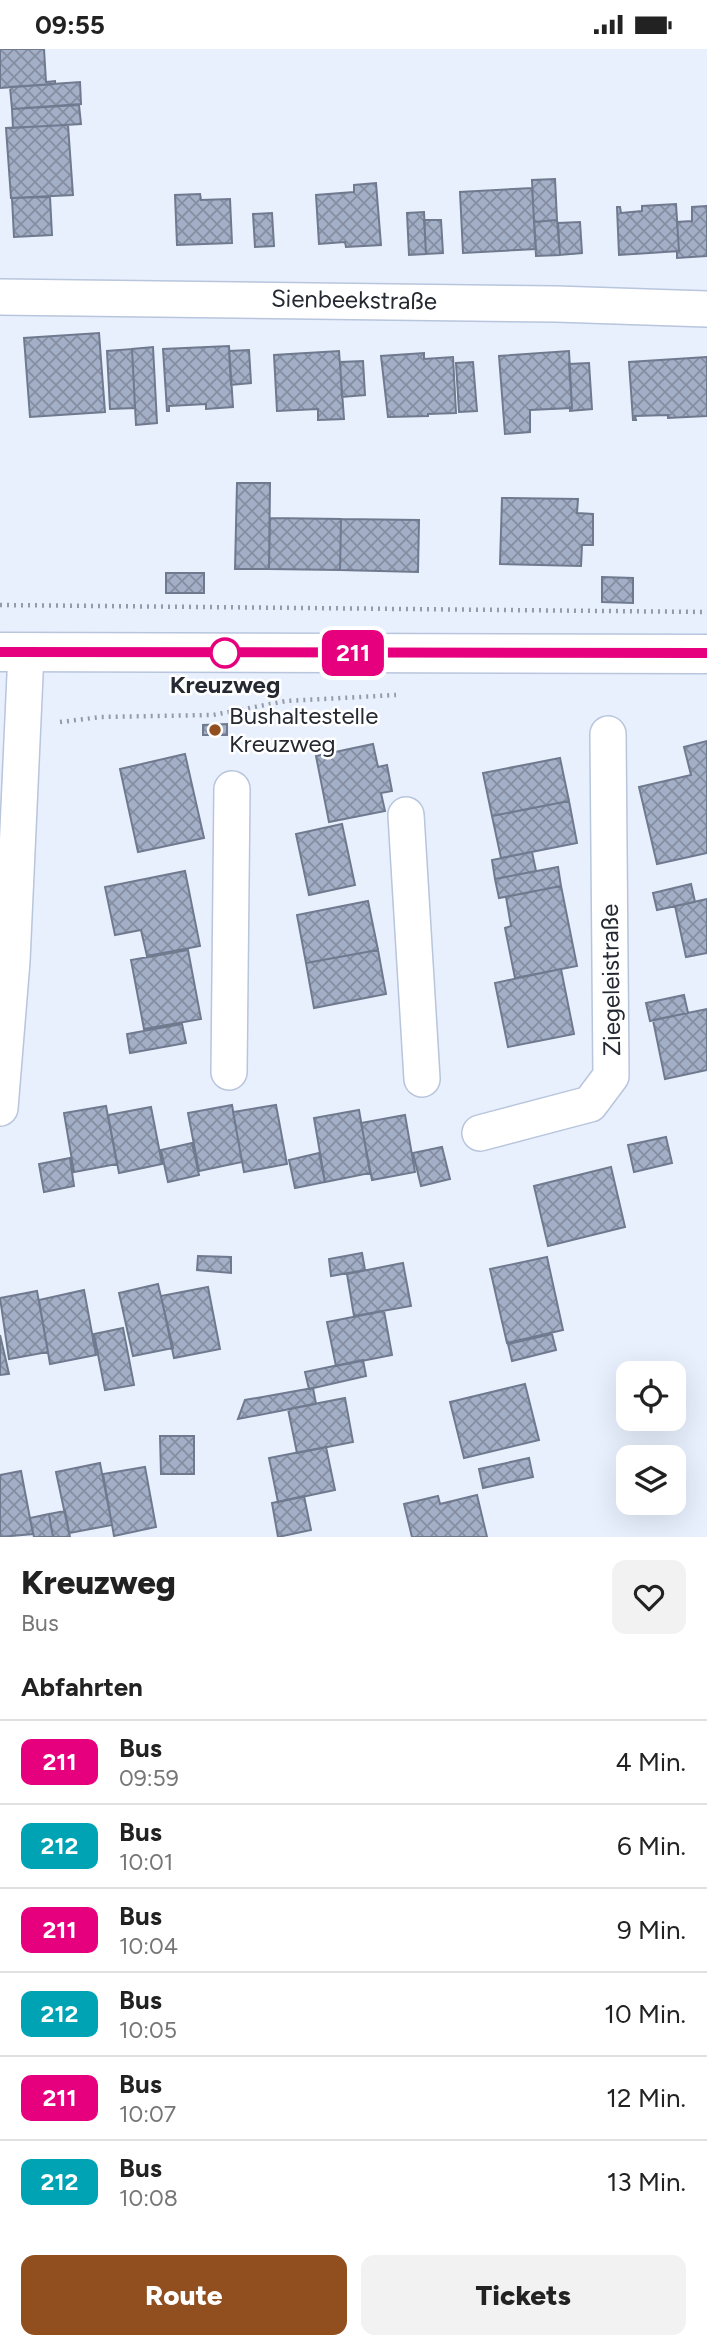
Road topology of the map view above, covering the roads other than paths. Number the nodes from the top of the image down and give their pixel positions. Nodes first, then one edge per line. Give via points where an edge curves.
1 (0, 297) edge
2 (707, 309) edge
3 (13, 652) edge
4 (707, 653) edge
5 (608, 734) dead end
6 (232, 789) dead end
7 (406, 815) dead end
8 (6, 961) edge
9 (229, 1072) dead end
10 (422, 1079) dead end
11 (0, 1108) edge
12 (480, 1133) dead end

1 - 2 street, Sienbeekstraße
3 - 4 main road
3 - 8 street via 22,726
5 - 12 street, Ziegeleistraße via 611,1076 590,1104
6 - 9 street
7 - 10 street
8 - 11 street

